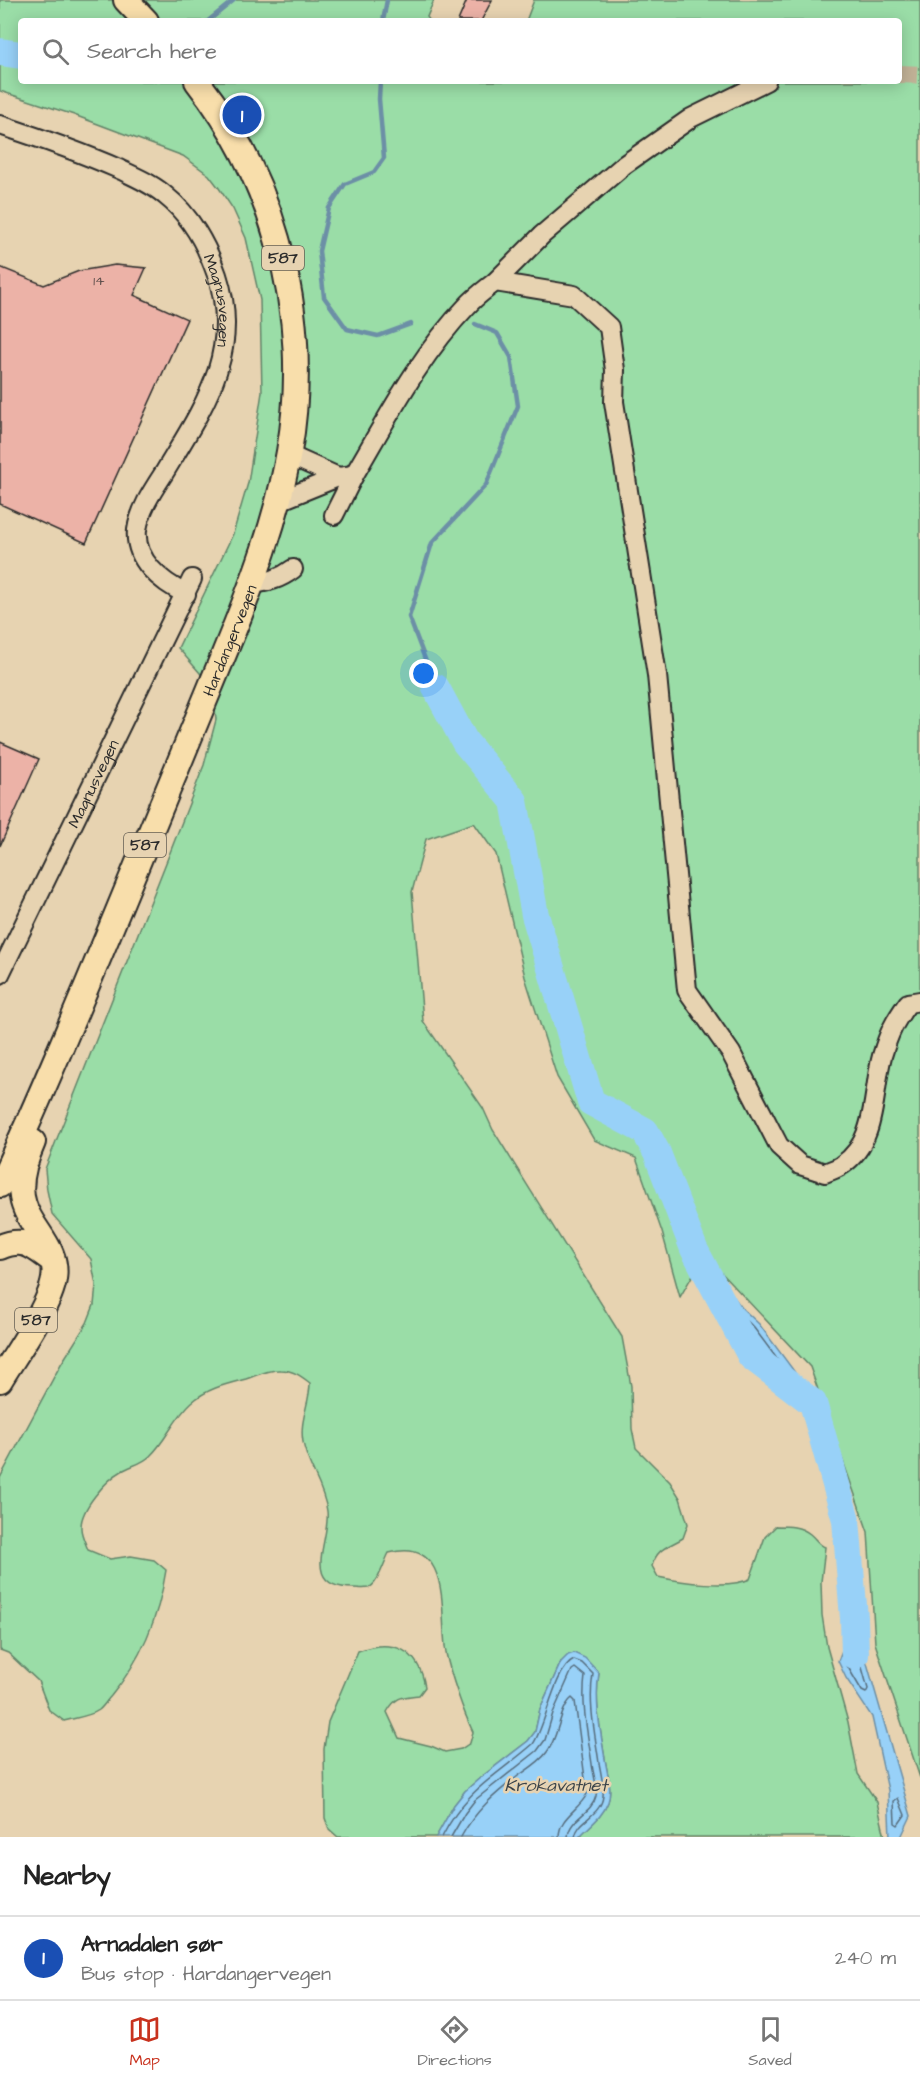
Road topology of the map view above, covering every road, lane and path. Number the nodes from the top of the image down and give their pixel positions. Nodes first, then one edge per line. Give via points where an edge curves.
1 (126, 0) edge
2 (143, 18) edge
3 (199, 84) edge
4 (760, 84) edge
5 (0, 125) edge
6 (495, 282) junction
7 (289, 455) junction
8 (346, 476) junction
9 (279, 501) junction
10 (334, 515) dead end
11 (293, 568) dead end
12 (252, 584) junction
13 (112, 925) junction
14 (0, 974) edge
15 (920, 1001) edge
16 (75, 1012) junction
17 (0, 1155) edge
18 (0, 1185) edge
19 (0, 1247) edge
20 (53, 1261) junction
21 (0, 1380) edge

1 - 2 main road
3 - 7 main road, Hardangervegen / 587 via 256,178 282,257 293,312 297,372
4 - 6 lane via 691,118 624,165 542,235
5 - 14 lane, Magnusvegen via 96,159 166,195 197,232 214,266 225,315 221,363 213,386 151,494 137,528 139,548 156,575 171,587 189,587
6 - 8 lane via 467,305 432,350
6 - 15 lane via 574,295 609,327 615,370 614,402 657,675 687,990 731,1053 779,1146 800,1164 825,1173 843,1165 860,1146 873,1114 892,1025 908,1003
7 - 8 lane
7 - 9 main road, Hardangervegen / 587
8 - 9 lane
8 - 10 lane
9 - 12 main road, Hardangervegen / 587
11 - 12 lane via 272,581
12 - 13 main road, Hardangervegen / 587
13 - 16 main road, Hardangervegen / 587
13 - 20 main road, 587 via 88,1012 24,1169 23,1204 50,1248
16 - 17 main road, 587 via 36,1071
16 - 18 main road, Hardangervegen / 587
19 - 20 main road via 28,1243
20 - 21 main road, 587 via 52,1291

